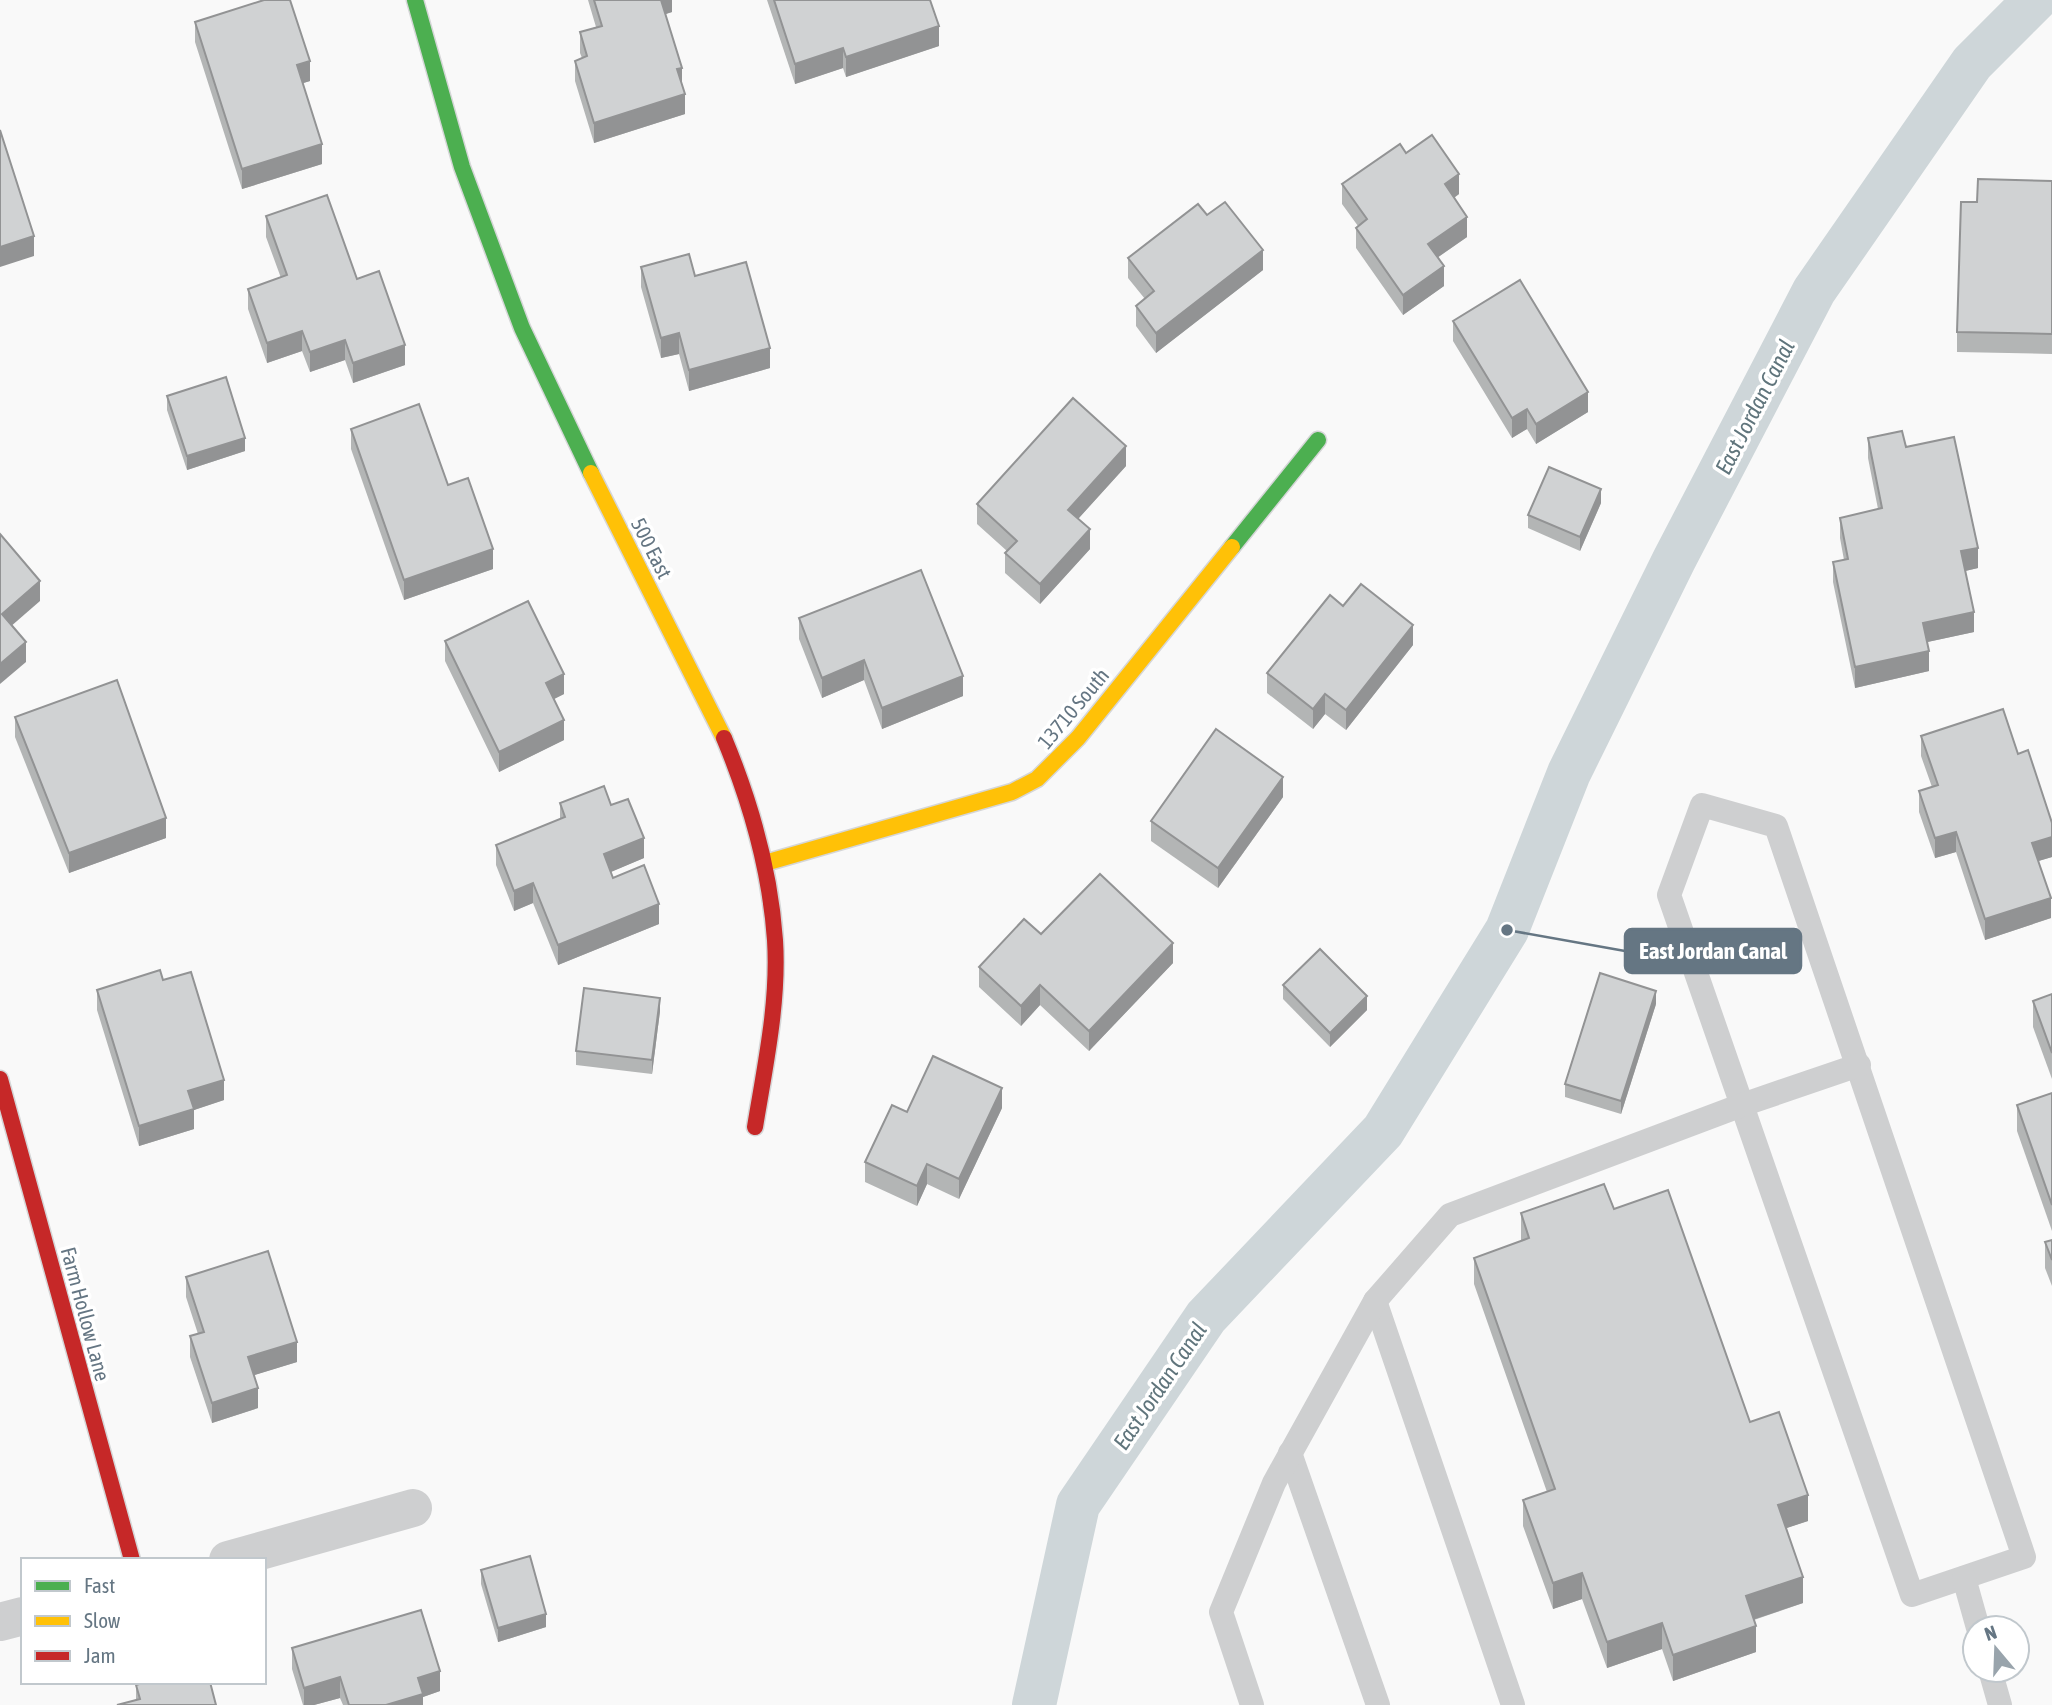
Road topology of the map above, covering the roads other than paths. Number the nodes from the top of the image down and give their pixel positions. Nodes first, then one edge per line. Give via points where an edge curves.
1 (415, 0) edge
2 (1318, 440) dead end
3 (765, 863) junction
4 (1859, 1065) junction
5 (0, 1079) edge
6 (1742, 1105) junction
7 (755, 1127) dead end
8 (1375, 1301) junction
9 (1290, 1453) junction
10 (413, 1508) dead end
11 (131, 1558) edge
12 (235, 1558) edge
13 (1964, 1578) junction
14 (1974, 1614) edge
15 (21, 1617) edge
16 (0, 1622) edge
17 (1994, 1684) edge
18 (1252, 1705) edge
19 (1378, 1705) edge
20 (1513, 1705) edge
21 (2000, 1705) edge

1 - 3 street, 500 East via 463,167 522,328 734,760
2 - 3 street, 13710 South via 1078,738 1037,779 986,801
3 - 7 street, 500 East via 775,942 774,985
4 - 6 lane
4 - 6 lane via 1776,826 1702,805 1669,895
4 - 13 lane via 2024,1557
5 - 11 street, Farm Hollow Lane
6 - 8 lane via 1450,1215
6 - 13 lane via 1912,1595
8 - 9 lane
8 - 20 lane
9 - 18 lane via 1222,1612
9 - 19 lane
10 - 12 street
13 - 14 lane
15 - 16 street
17 - 21 lane

